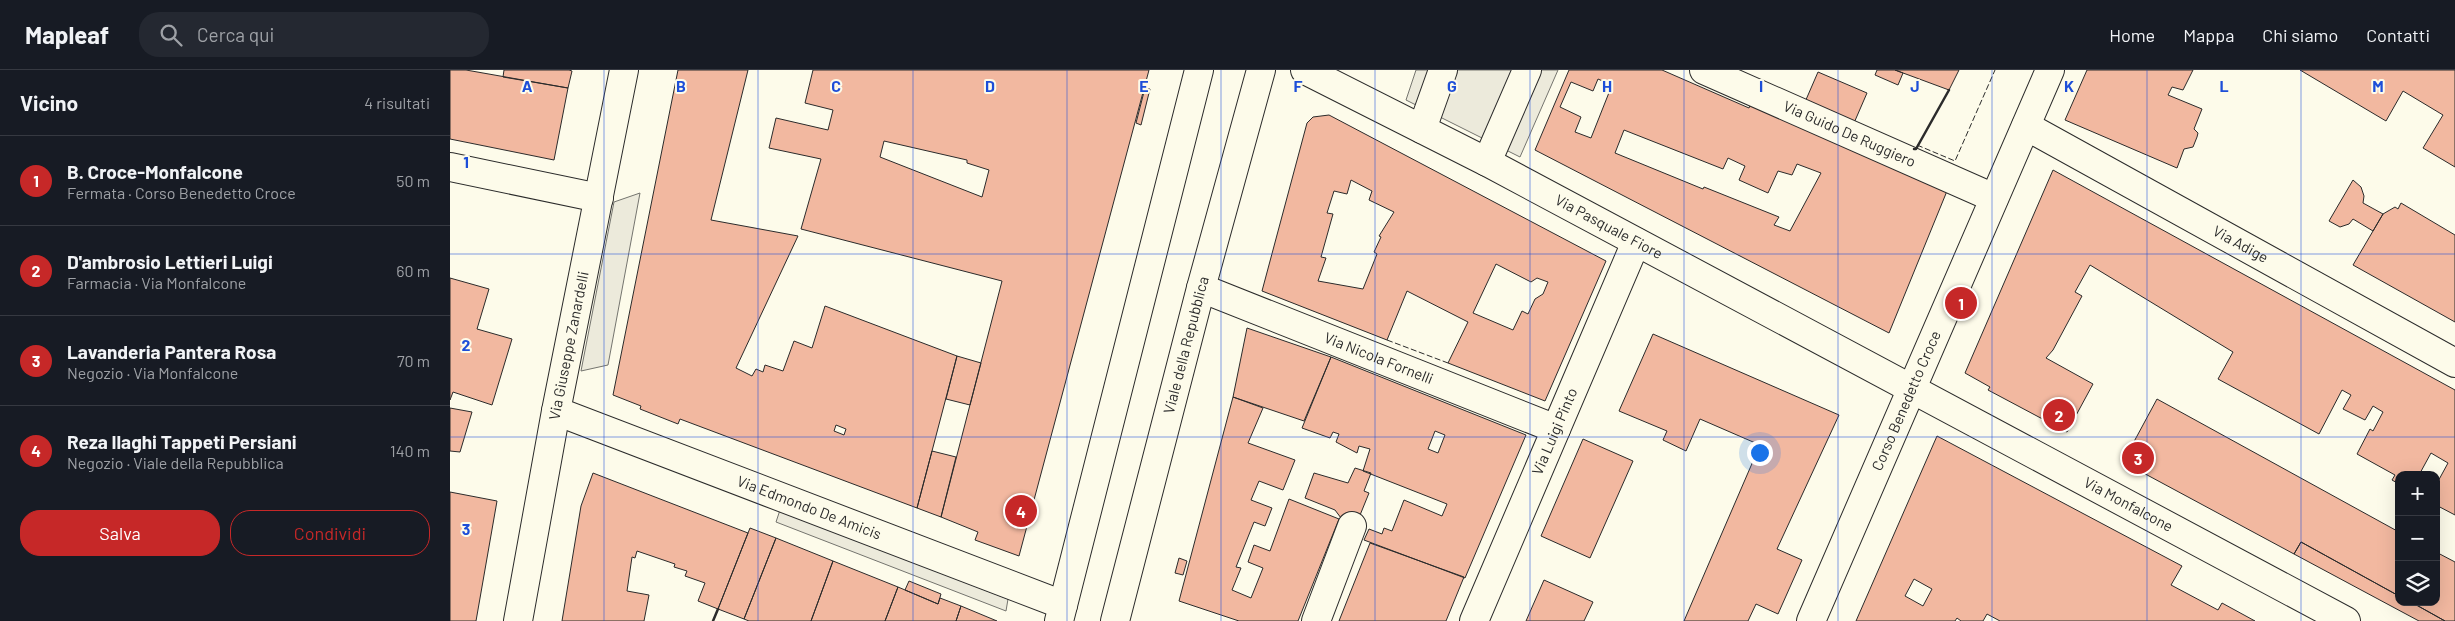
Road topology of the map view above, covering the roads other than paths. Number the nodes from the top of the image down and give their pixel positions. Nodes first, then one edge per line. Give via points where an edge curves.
1 (624, 70) edge
2 (1199, 70) edge
3 (1261, 70) edge
4 (1306, 70) edge
5 (1443, 70) edge
6 (1527, 70) edge
7 (1704, 70) edge
8 (2050, 70) edge
9 (2026, 126) junction
10 (1422, 129) junction
11 (1487, 162) junction
12 (450, 167) edge
13 (599, 198) junction
14 (1994, 198) junction
15 (1636, 242) junction
16 (1201, 288) junction
17 (2455, 363) edge
18 (1911, 387) junction
19 (556, 412) junction
20 (1556, 429) junction
21 (1352, 526) dead end
22 (1061, 613) edge
23 (1117, 620) edge
24 (518, 621) edge
25 (1316, 621) edge
26 (1474, 621) edge
27 (1811, 621) edge
28 (2346, 621) edge

1 - 13 street, Via Giuseppe Zanardelli
2 - 22 street
3 - 16 street, Viale della Repubblica
4 - 10 street, Via Pasquale Fiore
5 - 10 street
6 - 11 street
7 - 14 street, Via Guido De Ruggiero
8 - 9 street, Corso Benedetto Croce
9 - 14 street, Corso Benedetto Croce
9 - 17 street, Via Adige
10 - 11 street, Via Pasquale Fiore
11 - 15 street, Via Pasquale Fiore
12 - 13 street
13 - 19 street, Via Giuseppe Zanardelli
14 - 18 street, Corso Benedetto Croce
15 - 18 street, Via Pasquale Fiore
15 - 20 street, Via Luigi Pinto
16 - 20 street, Via Nicola Fornelli
16 - 23 street, Viale della Repubblica
18 - 27 street, Corso Benedetto Croce
18 - 28 street, Via Monfalcone
19 - 22 street, Via Edmondo De Amicis
19 - 24 street, Via Giuseppe Zanardelli
20 - 26 street, Via Luigi Pinto
21 - 25 street

